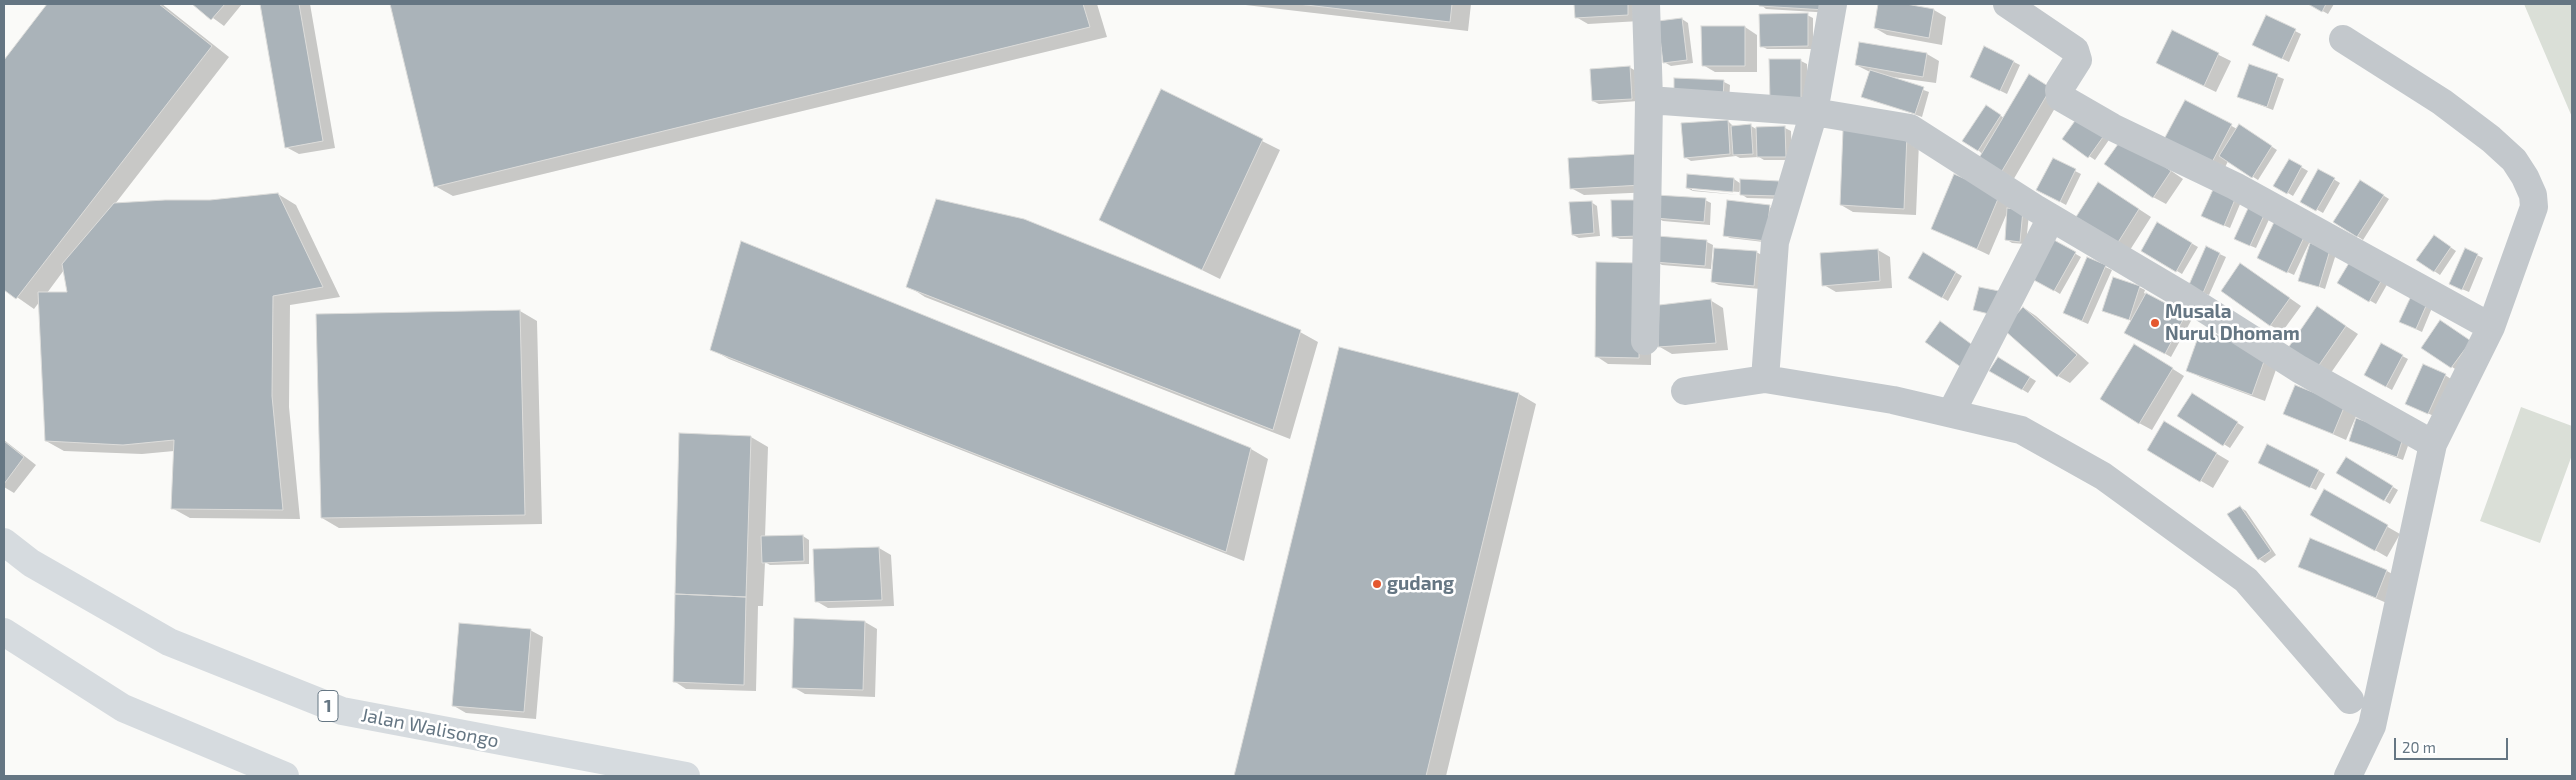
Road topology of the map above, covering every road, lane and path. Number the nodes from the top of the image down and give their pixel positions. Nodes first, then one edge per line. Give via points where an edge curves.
1 (1646, 4) edge
2 (1833, 4) edge
3 (2007, 4) edge
4 (2343, 40) dead end
5 (1649, 100) junction
6 (1814, 112) junction
7 (2051, 218) junction
8 (2492, 327) junction
9 (1645, 341) dead end
10 (1765, 379) junction
11 (1685, 391) dead end
12 (1951, 413) junction
13 (2433, 444) junction
14 (4, 542) edge
15 (4, 632) edge
16 (2350, 700) dead end
17 (259, 771) edge
18 (285, 776) edge
19 (686, 776) edge
20 (2348, 776) edge

1 - 5 street
2 - 6 street
3 - 8 street via 2075,50 2078,60 2059,90 2060,97 2112,127 2235,186
4 - 8 street via 2442,102 2491,139 2514,160 2525,177 2534,207
5 - 6 street
5 - 9 street
6 - 7 street via 1910,128
6 - 10 street via 1775,242
7 - 12 street
7 - 13 street via 2184,296 2299,369
8 - 13 street
10 - 11 street
10 - 12 street
12 - 16 street via 2021,430 2103,476 2246,580
13 - 20 street via 2372,726
14 - 19 highway, Jalan Walisongo / 1 via 31,563 168,642 342,712
15 - 17 highway via 123,708
17 - 18 highway

